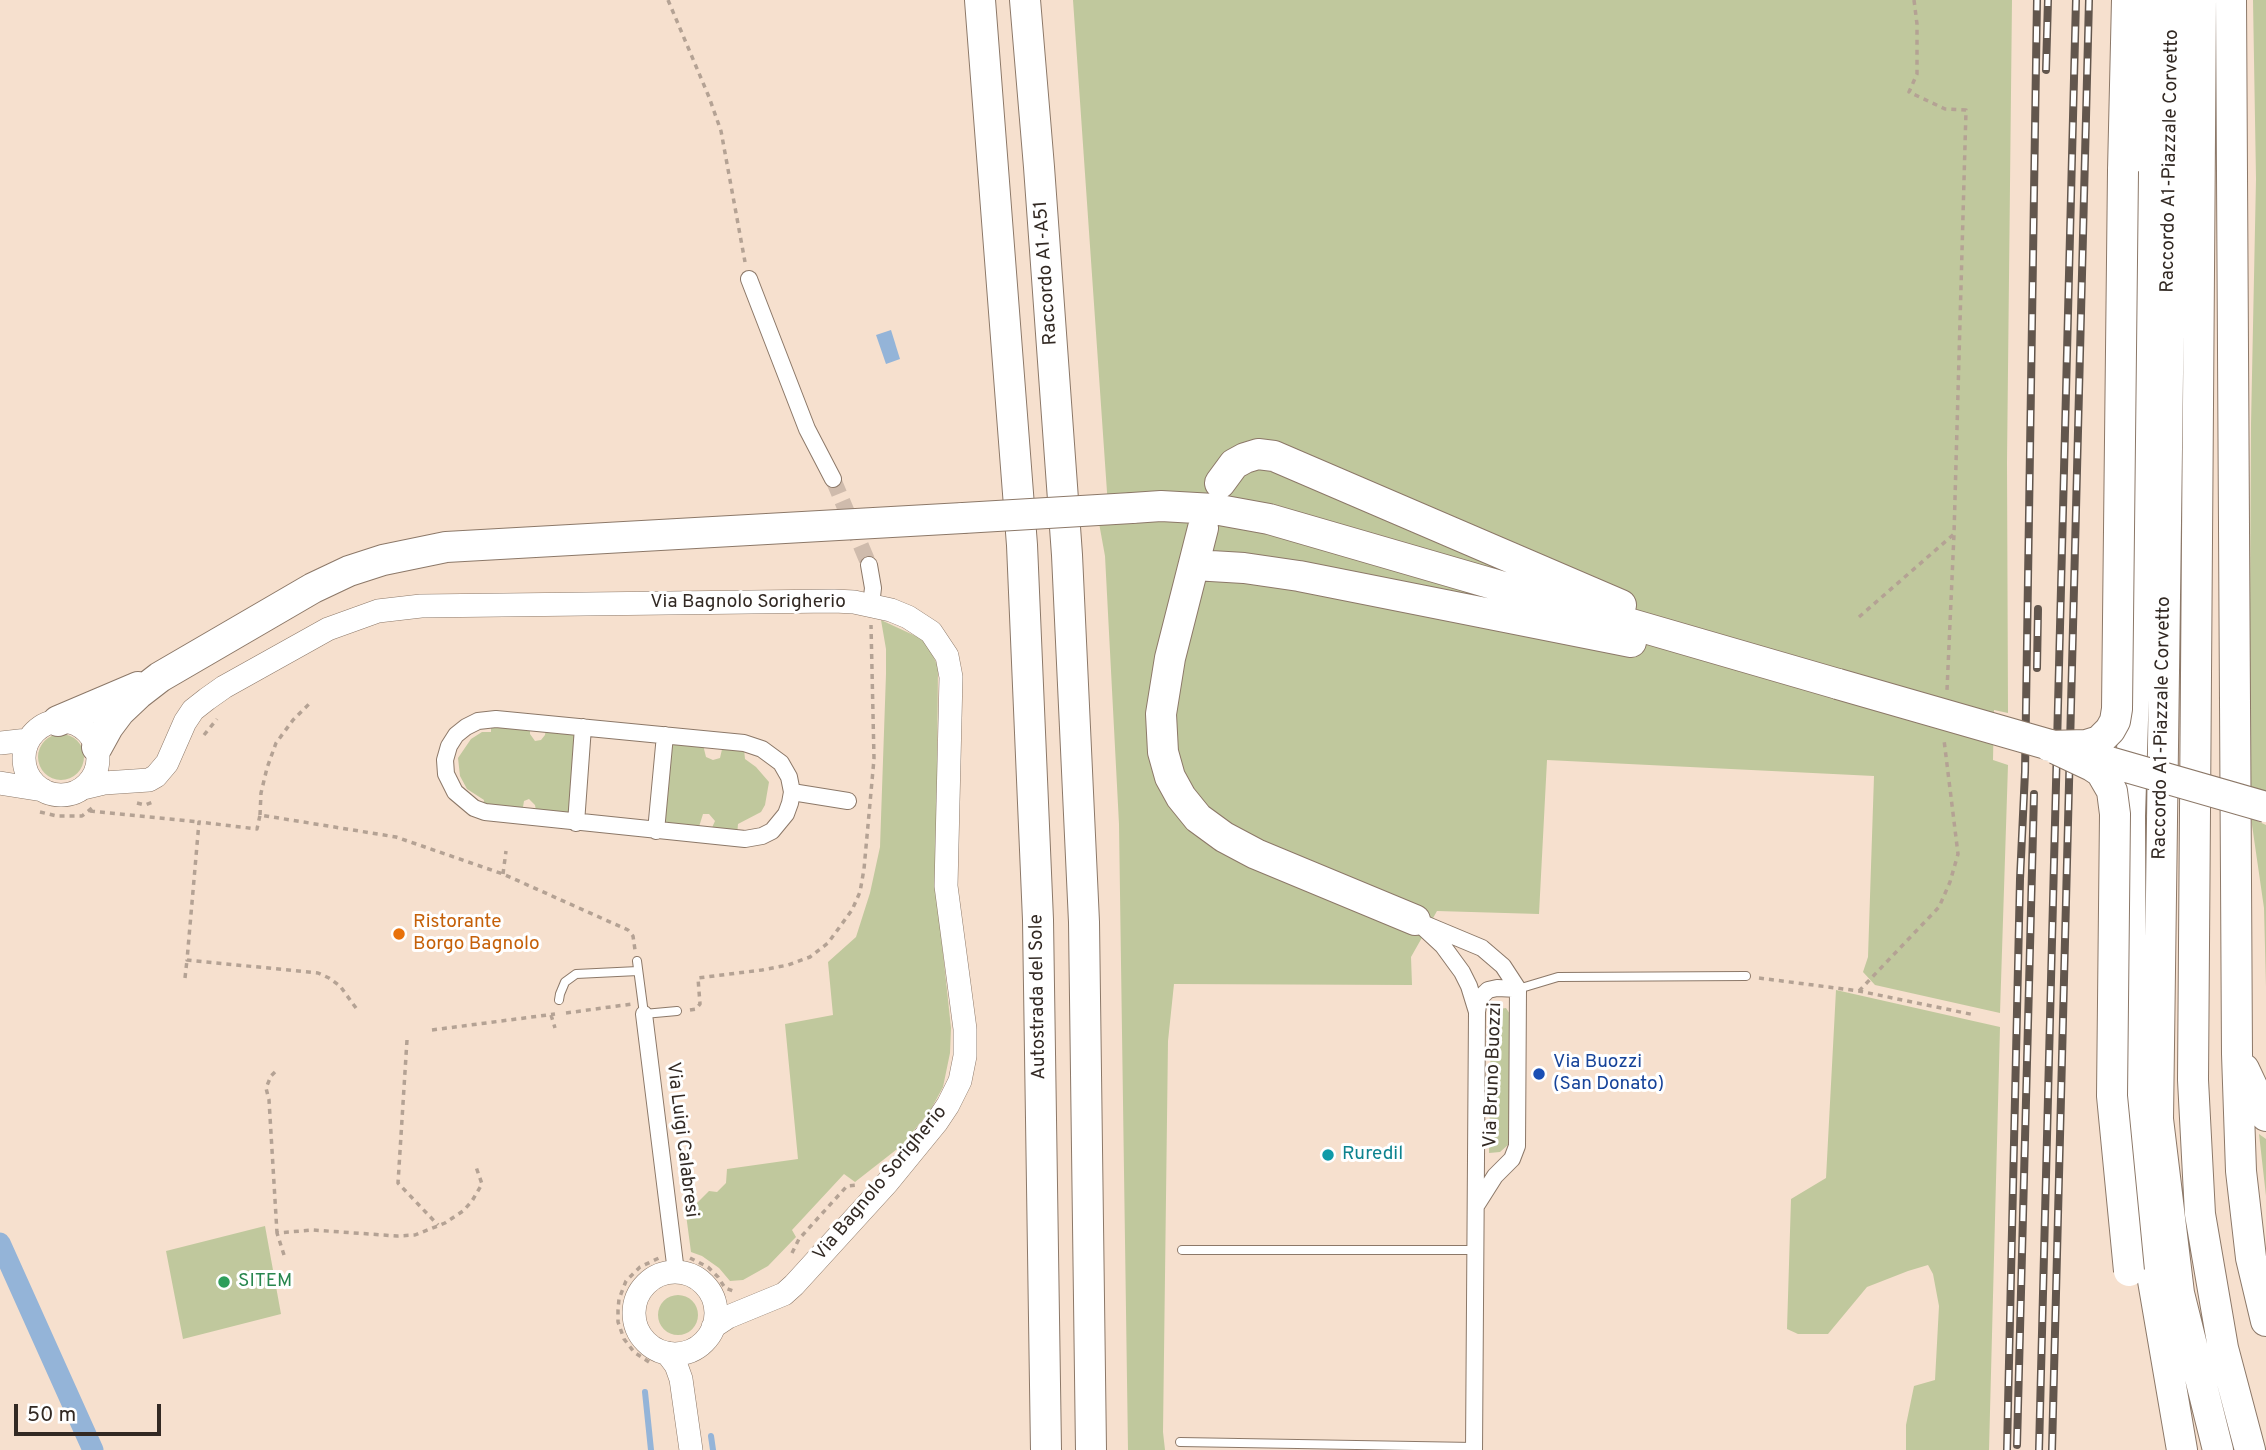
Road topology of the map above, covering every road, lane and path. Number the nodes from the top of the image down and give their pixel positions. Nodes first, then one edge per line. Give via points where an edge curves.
1 (668, 0) edge
2 (980, 0) edge
3 (1025, 0) edge
4 (1914, 0) edge
5 (2127, 0) edge
6 (2149, 0) edge
7 (2172, 0) edge
8 (2201, 0) edge
9 (2231, 0) edge
10 (750, 279) joint
11 (833, 480) tunnel mouth
12 (1220, 483) dead end
13 (1203, 528) dead end
14 (1954, 534) junction
15 (869, 565) tunnel mouth
16 (1194, 565) junction
17 (871, 605) junction
18 (1859, 617) dead end
19 (1748, 658) junction
20 (160, 677) junction
21 (1947, 693) dead end
22 (311, 702) dead end
23 (218, 718) dead end
24 (58, 720) junction
25 (583, 727) junction
26 (1945, 733) dead end
27 (665, 735) junction
28 (200, 739) dead end
29 (28, 740) junction
30 (0, 743) edge
31 (2049, 746) junction
32 (97, 750) junction
33 (0, 783) edge
34 (137, 792) junction
35 (792, 792) junction
36 (90, 795) junction
37 (159, 800) dead end
38 (38, 801) junction
39 (848, 801) dead end
40 (2266, 807) edge
41 (90, 811) junction
42 (260, 815) junction
43 (199, 822) junction
44 (576, 823) junction
45 (656, 831) junction
46 (506, 850) dead end
47 (503, 874) junction
48 (1415, 920) junction
49 (187, 960) junction
50 (637, 961) joint
51 (638, 971) junction
52 (1746, 976) joint
53 (186, 978) dead end
54 (1518, 989) junction
55 (1858, 991) junction
56 (559, 1000) dead end
57 (356, 1008) dead end
58 (644, 1008) junction
59 (677, 1011) joint
60 (1476, 1012) junction
61 (551, 1015) junction
62 (1975, 1015) dead end
63 (555, 1028) dead end
64 (432, 1030) dead end
65 (407, 1040) dead end
66 (2237, 1054) junction
67 (275, 1072) dead end
68 (2266, 1116) edge
69 (1475, 1147) junction
70 (1507, 1163) junction
71 (475, 1164) dead end
72 (887, 1183) junction
73 (1475, 1210) junction
74 (438, 1225) junction
75 (278, 1233) junction
76 (1182, 1250) dead end
77 (1474, 1250) junction
78 (284, 1255) dead end
79 (790, 1259) dead end
80 (678, 1261) junction
81 (711, 1293) junction
82 (741, 1302) junction
83 (2266, 1321) edge
84 (713, 1327) junction
85 (694, 1349) junction
86 (661, 1359) junction
87 (681, 1379) junction
88 (1180, 1442) dead end
89 (1474, 1448) edge
90 (691, 1450) edge
91 (1046, 1450) edge
92 (1091, 1450) edge
93 (2181, 1450) edge
94 (2218, 1450) edge
95 (2249, 1450) edge

1 - 10 path via 721,131
2 - 91 highway, Autostrada del Sole via 1022,545 1038,920
3 - 92 highway, Raccordo A1-A51 via 1066,547 1084,922
4 - 14 path via 1917,74 1909,92 1945,109 1966,110
5 - 31 highway, bridge via 2117,709 2110,730 2099,741
6 - 93 highway via 2145,335 2130,816 2131,1088 2151,1269
7 - 94 highway, Raccordo A1-Piazzale Corvetto via 2158,1119 2179,1293
8 - 95 highway, Raccordo A1-Piazzale Corvetto via 2193,1080 2200,1214 2223,1348
9 - 66 highway
10 - 11 street via 807,429
12 - 19 highway via 1245,457 1274,456
13 - 16 highway
14 - 18 path
14 - 21 path
15 - 17 street
16 - 19 highway via 1299,576 1658,647
16 - 48 highway via 1161,714 1163,752 1181,797 1198,818 1224,837
17 - 34 street, Via Bagnolo Sorigherio via 834,601 421,606 378,611 328,629 215,693 189,716 162,770
17 - 59 path via 874,759 864,869 852,910 828,943 810,957 762,970 698,978 698,1007
17 - 72 street, Via Bagnolo Sorigherio via 921,624 941,643 950,667 946,886 965,1029 960,1081 948,1105
19 - 20 highway, bridge via 1269,519 1161,506 412,553 349,571 313,588
19 - 31 highway, bridge
20 - 24 highway
20 - 32 highway via 120,711
22 - 42 path via 276,743 261,793
23 - 28 path
24 - 29 street via 42,726
24 - 32 street via 79,725
25 - 27 street
25 - 44 street
25 - 44 street via 478,721 456,735 445,760 449,783 474,808
26 - 55 path via 1958,854 1950,882 1939,907
27 - 35 street via 762,749 781,763
27 - 45 street
29 - 30 street
29 - 38 street via 24,762
31 - 40 highway, bridge
31 - 93 highway, bridge via 2092,766 2112,791 2112,1096 2129,1271
32 - 34 street
32 - 36 street
33 - 38 street
34 - 36 street via 104,783
34 - 37 path via 145,805
35 - 39 street
35 - 45 street via 780,824 762,836 745,839
36 - 38 street via 54,794
36 - 41 path
38 - 41 path via 57,816 82,816
41 - 43 path
42 - 43 path via 257,829
42 - 47 path via 396,837
43 - 49 path
44 - 45 street
46 - 47 path
47 - 50 path via 628,930 634,936
48 - 54 street, Via Bruno Buozzi via 1482,948 1503,966
48 - 60 street, Via Bruno Buozzi via 1462,972
49 - 53 path
49 - 57 path via 318,973 340,986
50 - 51 lane
51 - 56 lane via 576,974 565,982
51 - 58 lane
52 - 54 lane via 1558,977
52 - 55 path
54 - 60 street via 1488,990 1479,999
54 - 70 street, Via Bruno Buozzi via 1517,1146
55 - 62 path
58 - 59 lane
58 - 61 path
58 - 80 street, Via Luigi Calabresi
60 - 69 street, Via Bruno Buozzi
61 - 63 path
61 - 64 path
65 - 74 path via 398,1183
66 - 68 highway
66 - 83 highway via 2241,1171 2251,1258
67 - 75 path via 266,1088
69 - 70 street via 1487,1164
69 - 73 street, Via Bruno Buozzi
70 - 73 street, Via Bruno Buozzi
71 - 74 path via 482,1184 472,1201
72 - 79 path via 847,1186 799,1239
72 - 82 street, Via Bagnolo Sorigherio via 784,1294
73 - 77 street, Via Bruno Buozzi
74 - 75 path via 415,1235 397,1236 313,1230
75 - 78 path
76 - 77 lane
77 - 89 street, Via Bruno Buozzi
80 - 81 street
80 - 82 path via 708,1267
80 - 86 street via 650,1280 635,1302 637,1328
80 - 86 path via 657,1258 640,1267 626,1281 619,1299 618,1322 624,1339 644,1360
81 - 82 street via 725,1303
81 - 84 street via 716,1315
82 - 84 street, Via Bagnolo Sorigherio
84 - 85 street
85 - 86 street
85 - 87 street
86 - 87 street via 676,1365
87 - 90 street
88 - 89 lane

